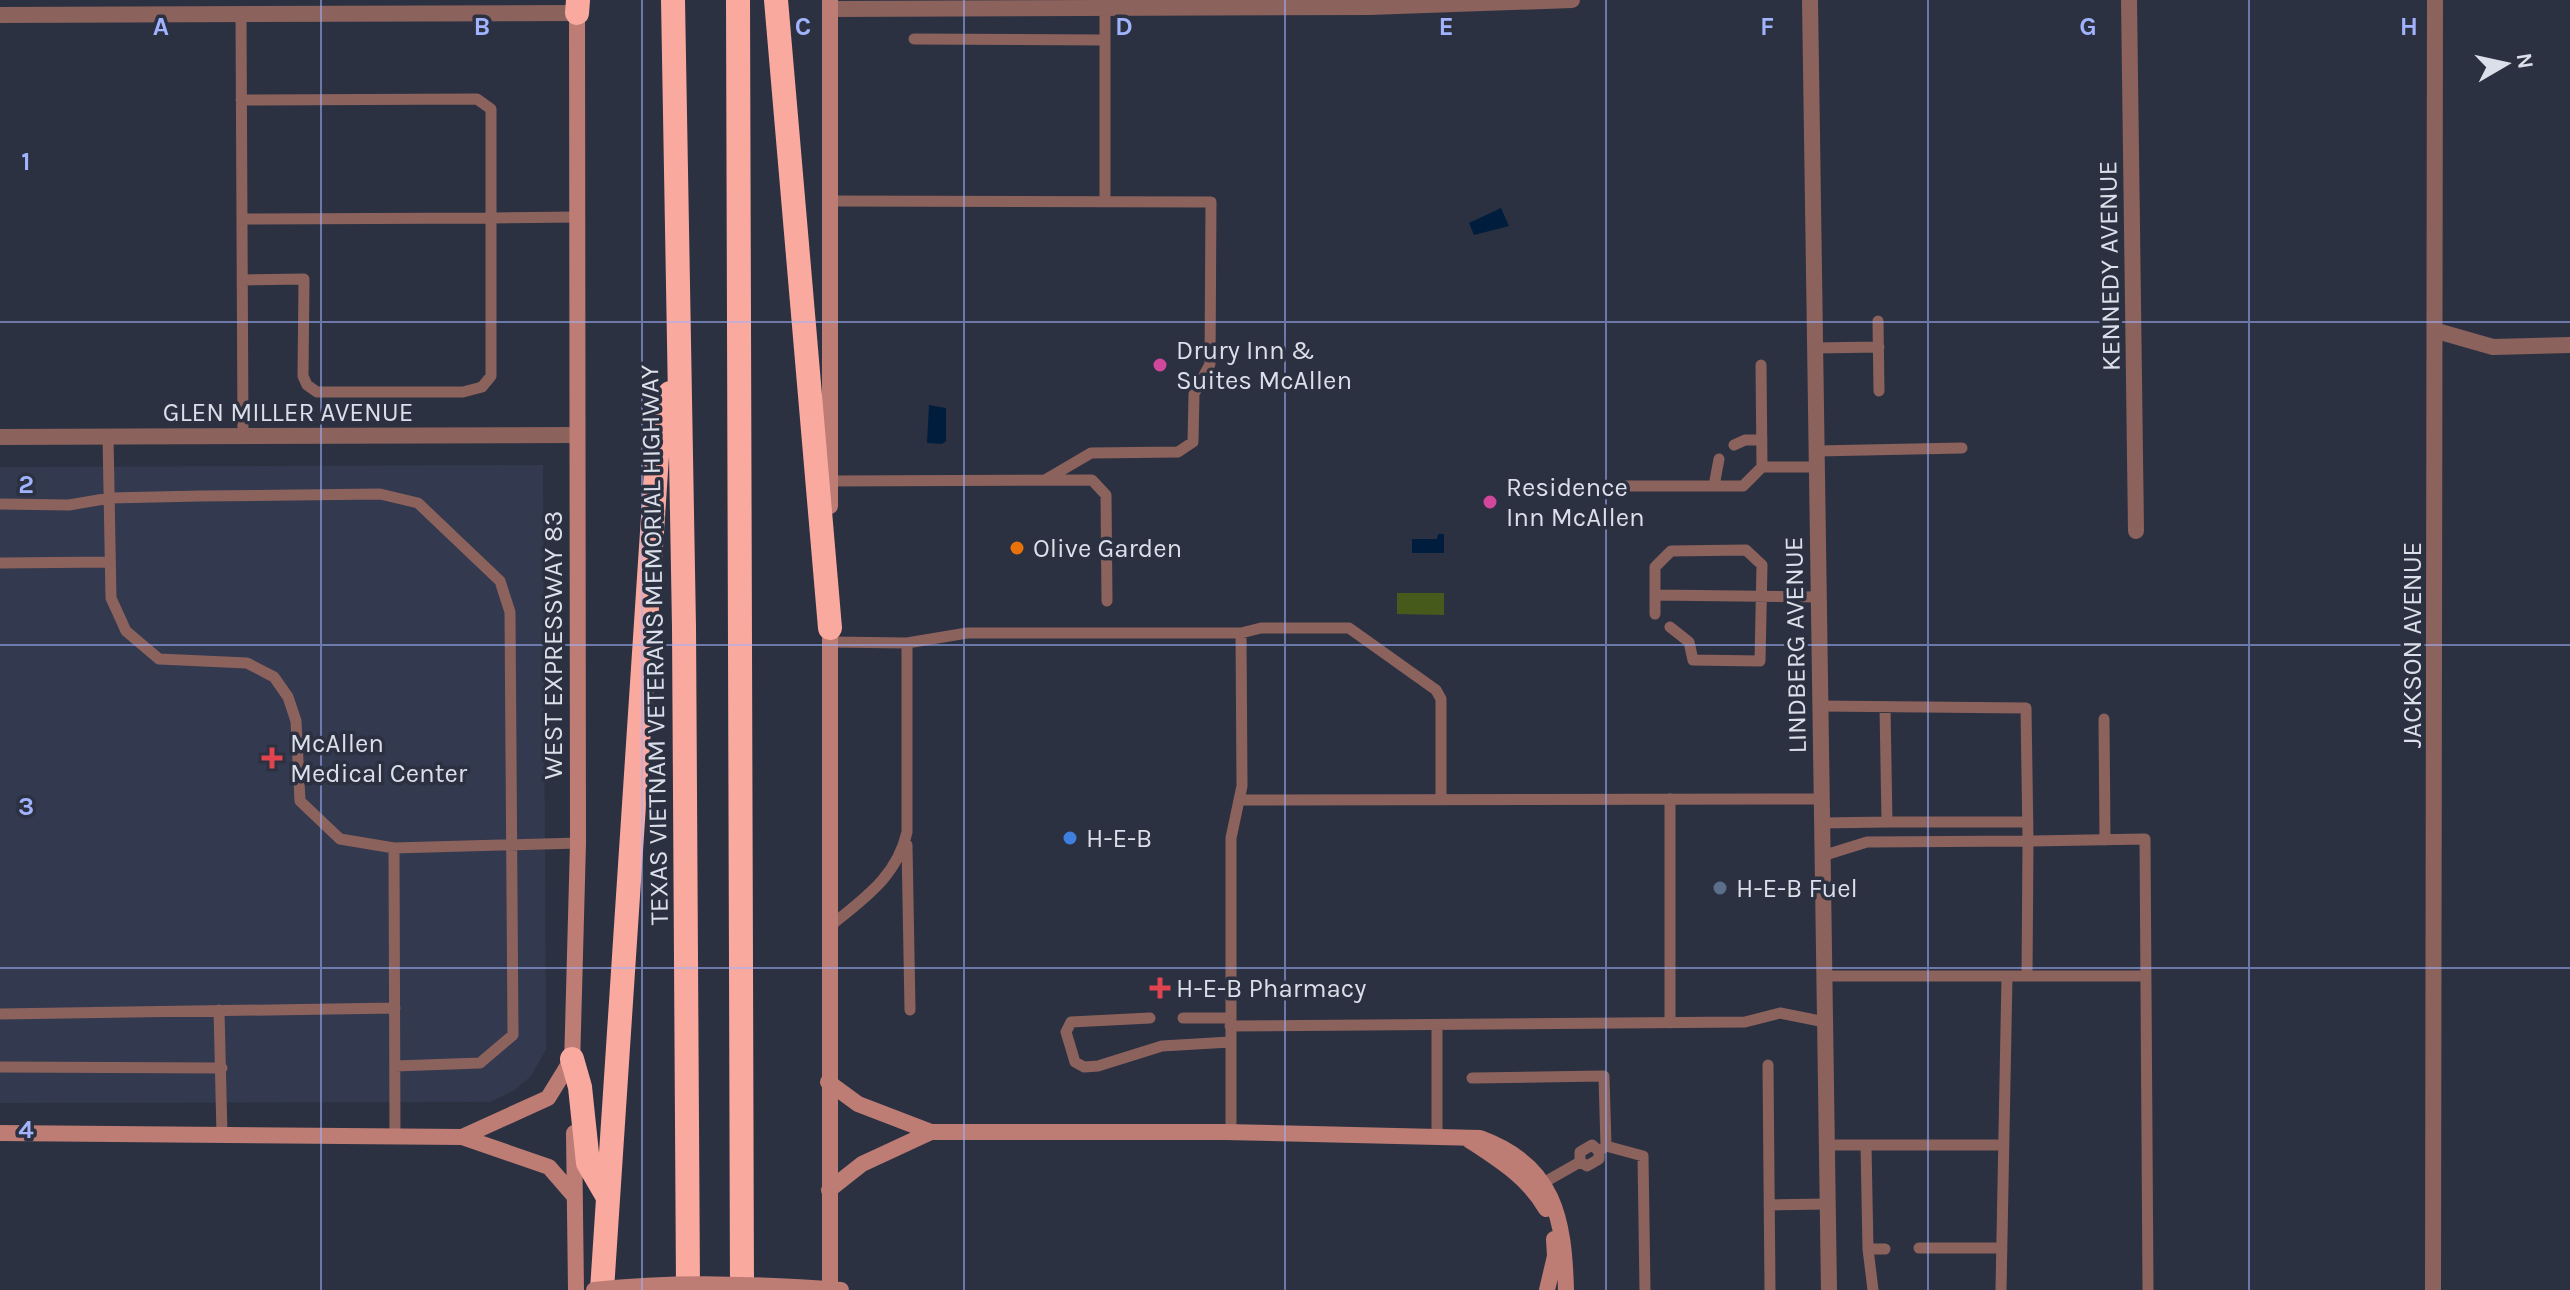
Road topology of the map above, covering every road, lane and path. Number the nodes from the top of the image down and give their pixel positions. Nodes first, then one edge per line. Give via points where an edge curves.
1 (673, 0) edge
2 (738, 0) edge
3 (776, 0) edge
4 (1572, 0) edge
5 (1810, 0) edge
6 (2129, 0) edge
7 (2435, 0) edge
8 (578, 4) edge
9 (830, 4) edge
10 (1228, 4) edge
11 (80, 7) edge
12 (109, 7) edge
13 (163, 7) edge
14 (266, 7) edge
15 (1105, 8) junction
16 (241, 14) junction
17 (0, 15) edge
18 (914, 39) dead end
19 (1105, 40) junction
20 (241, 100) junction
21 (1105, 200) junction
22 (830, 201) junction
23 (577, 217) junction
24 (491, 218) junction
25 (242, 219) junction
26 (242, 280) junction
27 (1878, 321) dead end
28 (2437, 331) junction
29 (2570, 345) edge
30 (679, 347) junction
31 (1879, 347) junction
32 (1815, 348) junction
33 (1761, 365) dead end
34 (1879, 391) dead end
35 (576, 435) junction
36 (108, 436) junction
37 (243, 436) junction
38 (0, 437) edge
39 (1762, 440) junction
40 (1734, 445) dead end
41 (1962, 448) dead end
42 (1719, 459) dead end
43 (1817, 459) junction
44 (1762, 467) junction
45 (1045, 480) junction
46 (830, 481) junction
47 (1623, 486) dead end
48 (1714, 486) junction
49 (110, 498) junction
50 (0, 504) edge
51 (2136, 531) dead end
52 (110, 562) junction
53 (0, 563) edge
54 (1655, 595) junction
55 (1761, 596) junction
56 (1819, 597) junction
57 (1107, 601) dead end
58 (1655, 614) dead end
59 (1670, 627) dead end
60 (1241, 633) junction
61 (830, 635) junction
62 (907, 643) junction
63 (1820, 706) junction
64 (1885, 707) junction
65 (2104, 719) dead end
66 (1441, 798) junction
67 (1670, 799) junction
68 (1821, 799) junction
69 (1239, 800) junction
70 (1887, 822) junction
71 (2028, 822) junction
72 (1822, 823) junction
73 (907, 832) junction
74 (2105, 840) junction
75 (2028, 841) junction
76 (578, 843) junction
77 (513, 845) junction
78 (394, 848) junction
79 (1822, 856) junction
80 (829, 927) junction
81 (1824, 976) junction
82 (2007, 976) junction
83 (2027, 976) junction
84 (2146, 976) junction
85 (395, 1008) junction
86 (219, 1010) junction
87 (910, 1010) dead end
88 (0, 1014) edge
89 (1150, 1018) dead end
90 (1183, 1018) dead end
91 (1230, 1022) junction
92 (1825, 1022) junction
93 (1670, 1023) junction
94 (1437, 1025) junction
95 (1230, 1042) junction
96 (572, 1059) junction
97 (1768, 1065) dead end
98 (395, 1066) junction
99 (0, 1067) edge
100 (222, 1068) junction
101 (1472, 1078) dead end
102 (828, 1082) junction
103 (931, 1132) junction
104 (1231, 1132) junction
105 (0, 1133) edge
106 (222, 1135) junction
107 (395, 1136) junction
108 (1437, 1136) junction
109 (462, 1137) junction
110 (1464, 1137) junction
111 (1826, 1145) junction
112 (2004, 1145) junction
113 (1866, 1146) junction
114 (1603, 1149) junction
115 (1543, 1183) junction
116 (829, 1190) junction
117 (606, 1195) junction
118 (576, 1199) junction
119 (1827, 1204) junction
120 (1769, 1205) junction
121 (1919, 1248) dead end
122 (2002, 1248) junction
123 (1868, 1249) junction
124 (1885, 1249) dead end
125 (576, 1290) edge
126 (594, 1290) edge
127 (602, 1290) edge
128 (688, 1290) edge
129 (742, 1290) edge
130 (830, 1290) edge
131 (841, 1290) edge
132 (1547, 1290) edge
133 (1566, 1290) edge
134 (1645, 1290) edge
135 (1770, 1290) edge
136 (1829, 1290) edge
137 (1873, 1290) edge
138 (2001, 1290) edge
139 (2148, 1290) edge
140 (2433, 1290) edge

1 - 30 highway, TEXAS VIETNAM VETERANS MEMORIAL HIGHWAY
2 - 129 highway
3 - 61 highway
4 - 10 street
5 - 32 street, LINDBERG AVENUE
6 - 51 street, KENNEDY AVENUE
7 - 28 street, JACKSON AVENUE
8 - 14 street
8 - 23 main road, WEST EXPRESSWAY 83
9 - 15 street
9 - 22 main road
10 - 15 street
11 - 12 street
11 - 17 street
12 - 13 street
13 - 16 street
14 - 16 street
15 - 19 lane
16 - 20 lane
18 - 19 lane
19 - 21 lane
20 - 24 lane via 485,102 491,109
20 - 25 lane
21 - 22 lane
21 - 45 lane via 1211,202 1210,364 1194,394 1193,442 1187,448 1091,453
22 - 46 main road
23 - 24 lane
23 - 35 main road, WEST EXPRESSWAY 83
24 - 25 lane
24 - 26 lane via 491,376 482,387 463,392 317,392 303,376 304,279
25 - 26 lane
26 - 37 lane
27 - 31 lane
28 - 29 street via 2493,347
28 - 140 street, JACKSON AVENUE
30 - 117 highway via 657,456
30 - 128 highway, TEXAS VIETNAM VETERANS MEMORIAL HIGHWAY
31 - 32 lane
31 - 34 lane
32 - 43 street, LINDBERG AVENUE
33 - 39 lane
35 - 37 street, GLEN MILLER AVENUE
35 - 76 main road, WEST EXPRESSWAY 83
36 - 37 street, GLEN MILLER AVENUE
36 - 38 street, GLEN MILLER AVENUE
36 - 49 lane
39 - 40 lane
39 - 44 lane
41 - 43 lane
42 - 48 lane
43 - 44 lane
43 - 56 street, LINDBERG AVENUE
44 - 48 lane via 1743,486
45 - 46 lane
45 - 57 lane via 1092,480 1106,495
46 - 61 main road
47 - 48 lane
49 - 50 lane via 89,504
49 - 52 lane
49 - 77 lane via 380,494 418,503 500,581 510,612
52 - 53 lane
52 - 78 lane via 111,598 126,631 159,659 247,663 274,677 296,721 300,801 340,839
54 - 55 lane
54 - 55 lane via 1655,567 1671,551 1746,550 1762,565
54 - 58 lane
55 - 56 lane
55 - 59 lane via 1760,661 1693,660 1689,642
56 - 63 street, LINDBERG AVENUE
60 - 62 lane via 967,633
60 - 66 lane via 1261,628 1349,628 1436,690 1442,709
60 - 69 lane
61 - 62 lane
61 - 80 main road
62 - 73 lane
63 - 64 lane
63 - 68 street, LINDBERG AVENUE
64 - 70 lane
64 - 71 lane via 2026,708
65 - 74 lane
66 - 67 lane
66 - 69 lane
67 - 68 lane
67 - 93 lane
68 - 72 street, LINDBERG AVENUE
69 - 91 lane via 1231,838
70 - 71 lane
70 - 72 lane
71 - 75 lane
72 - 79 street, LINDBERG AVENUE
73 - 80 lane via 893,871
73 - 87 lane
74 - 75 lane
74 - 84 lane via 2145,839
75 - 79 lane via 1867,842
75 - 83 lane
76 - 77 lane
76 - 96 main road, WEST EXPRESSWAY 83
77 - 78 lane
77 - 98 lane via 513,1035 480,1063
78 - 85 lane
79 - 81 street, LINDBERG AVENUE
80 - 102 main road
81 - 82 lane
81 - 92 street, LINDBERG AVENUE
82 - 83 lane
82 - 112 lane
83 - 84 lane
84 - 139 lane
85 - 86 lane
85 - 98 lane
86 - 88 lane
86 - 100 lane
89 - 95 lane via 1071,1022 1066,1032 1075,1062 1098,1066 1162,1046
90 - 91 lane
91 - 94 lane
91 - 95 lane
92 - 93 lane via 1780,1013 1745,1022
92 - 111 street, LINDBERG AVENUE
93 - 94 lane
94 - 108 lane
95 - 104 lane
96 - 109 main road via 548,1098
96 - 117 highway via 588,1163
96 - 118 main road, WEST EXPRESSWAY 83
97 - 120 lane
98 - 107 lane
99 - 100 lane
100 - 106 lane
101 - 114 lane via 1604,1076
102 - 103 main road via 858,1104
102 - 116 main road
103 - 104 main road
103 - 116 main road via 862,1164
104 - 108 main road
105 - 106 main road
106 - 107 main road
107 - 109 main road
108 - 110 main road
109 - 118 main road via 549,1167
110 - 115 main road via 1501,1145
110 - 132 main road via 1509,1167 1546,1209 1555,1256
111 - 113 lane
111 - 119 street, LINDBERG AVENUE
112 - 113 lane
112 - 122 lane
113 - 123 lane
114 - 115 lane via 1592,1145 1580,1152 1580,1162
114 - 134 lane via 1643,1156
115 - 133 main road via 1562,1228
116 - 130 main road
117 - 127 highway
118 - 125 main road, WEST EXPRESSWAY 83
119 - 120 lane
119 - 136 street, LINDBERG AVENUE
120 - 135 lane
121 - 122 lane
122 - 138 lane
123 - 124 lane
123 - 137 lane
126 - 131 main road, bridge

